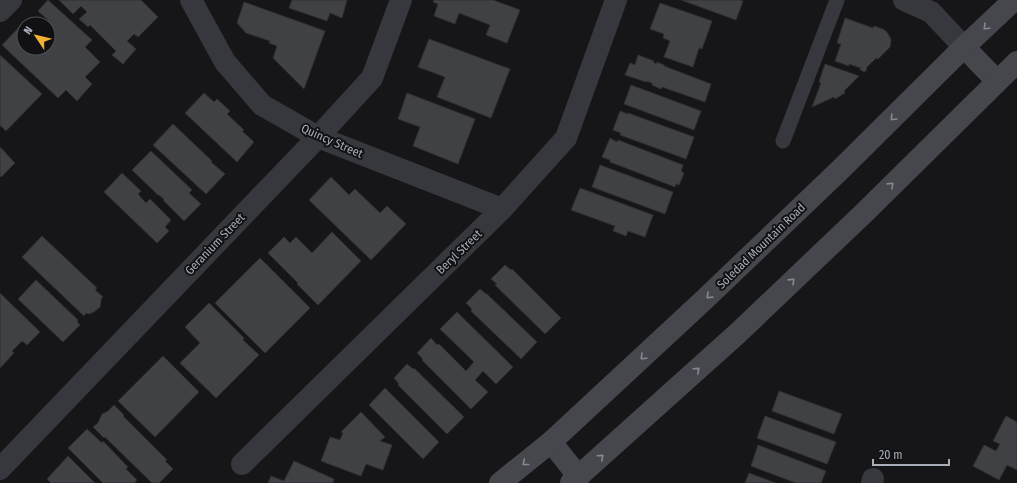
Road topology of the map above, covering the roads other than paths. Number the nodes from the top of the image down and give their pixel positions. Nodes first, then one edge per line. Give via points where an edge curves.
1 (11, 0) edge
2 (191, 0) edge
3 (401, 0) edge
4 (616, 0) edge
5 (837, 0) edge
6 (904, 0) edge
7 (1014, 0) edge
8 (0, 11) edge
9 (964, 47) junction
10 (1017, 62) edge
11 (997, 81) junction
12 (318, 137) junction
13 (783, 141) dead end
14 (502, 209) junction
15 (551, 442) junction
16 (242, 464) dead end
17 (0, 469) edge
18 (575, 480) edge
19 (500, 483) edge

1 - 8 street
2 - 12 street, Quincy Street via 225,62 262,105
3 - 12 street, Geranium Street via 372,78
4 - 14 street, Beryl Street via 566,138
5 - 13 lane
6 - 9 street via 931,12
7 -> 9 main road, Soledad Mountain Road
9 - 11 main road
9 -> 15 main road, Soledad Mountain Road via 841,169
10 - 11 main road
18 -> 11 main road via 738,333
12 - 14 street, Quincy Street
12 - 17 street, Geranium Street
14 - 16 street, Beryl Street
15 - 18 main road
15 -> 19 main road, Soledad Mountain Road

